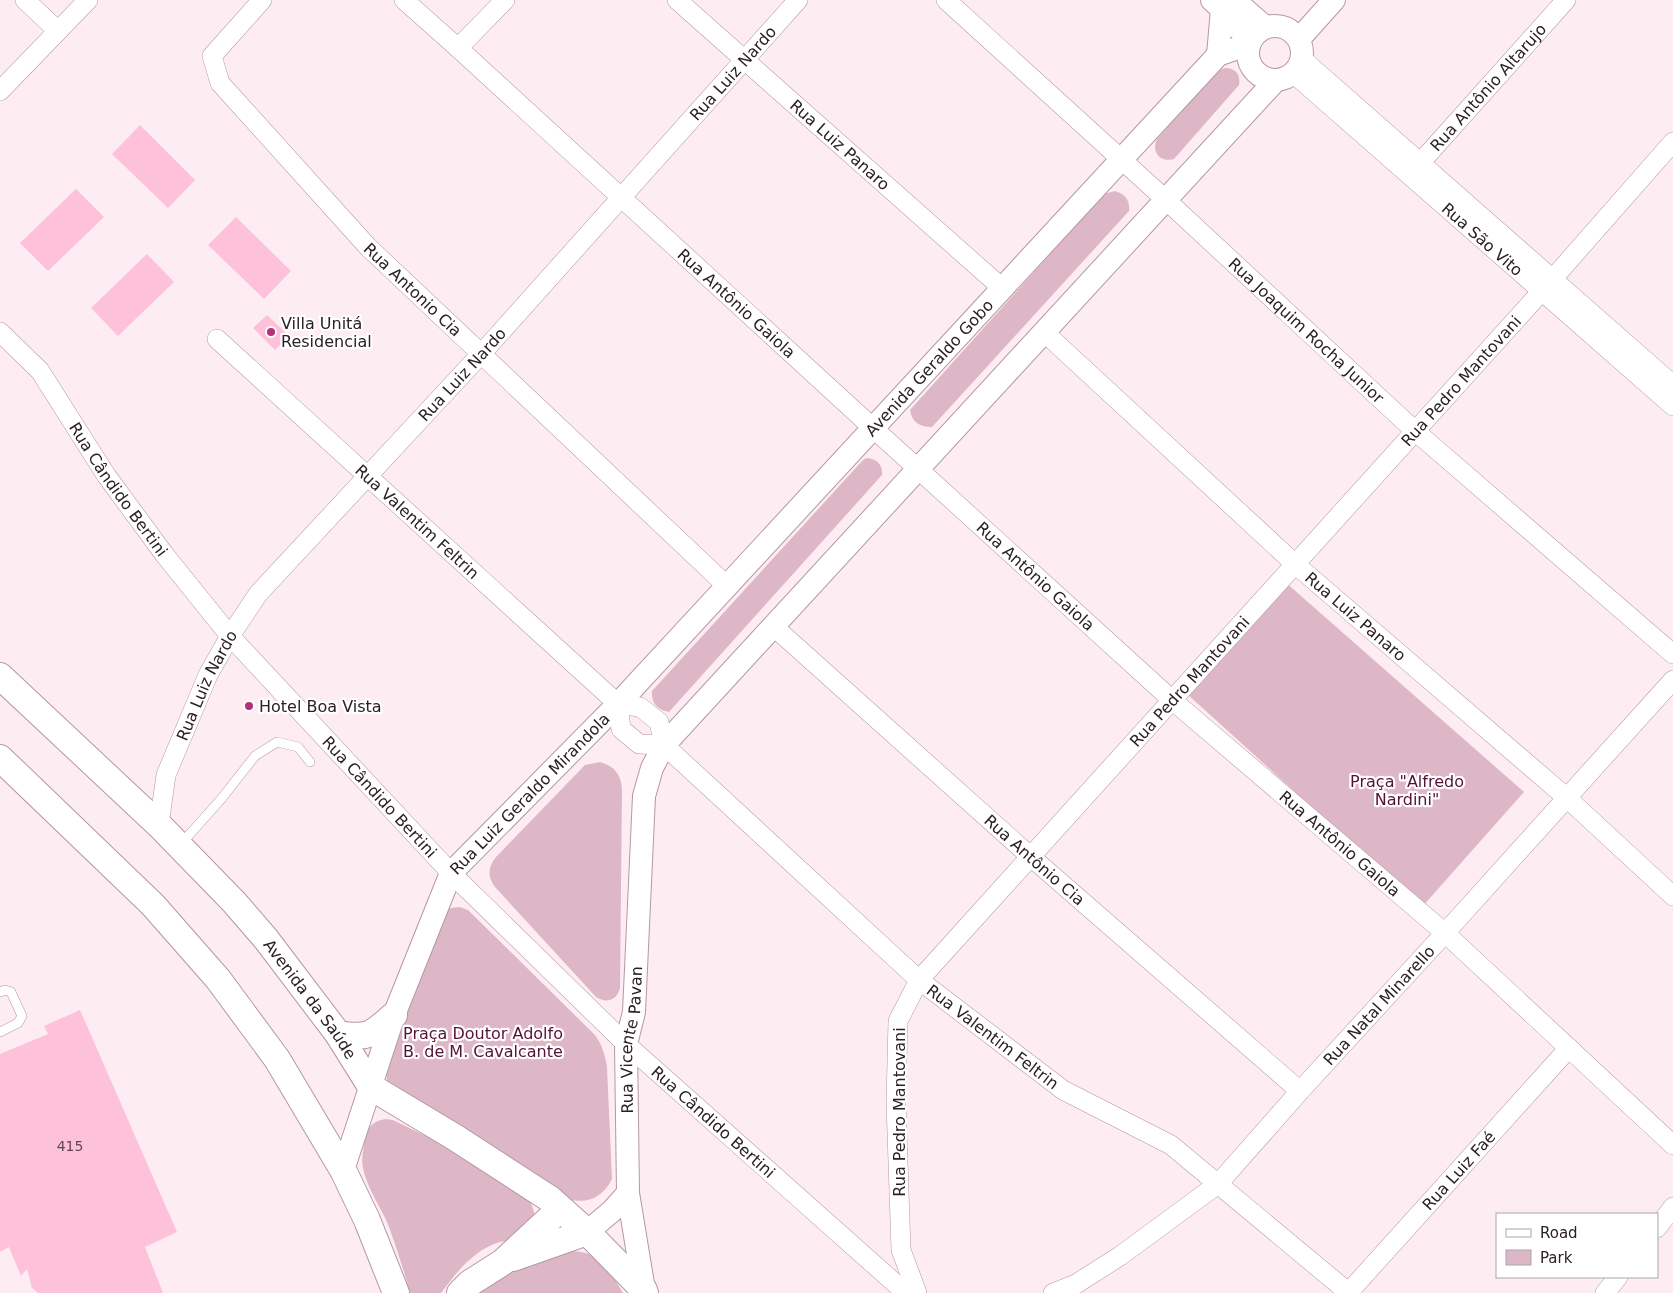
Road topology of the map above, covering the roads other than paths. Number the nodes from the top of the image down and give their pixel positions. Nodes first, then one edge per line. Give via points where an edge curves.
1 (25, 0) edge
2 (88, 0) edge
3 (262, 0) edge
4 (404, 0) edge
5 (504, 0) edge
6 (677, 0) edge
7 (798, 0) edge
8 (946, 0) edge
9 (1313, 0) edge
10 (1334, 0) edge
11 (1566, 0) edge
12 (1223, 3) edge
13 (58, 31) junction
14 (1254, 38) junction
15 (458, 48) junction
16 (1218, 55) junction
17 (1292, 56) junction
18 (745, 60) junction
19 (0, 91) edge
20 (1673, 142) edge
21 (1121, 160) junction
22 (1415, 169) junction
23 (622, 198) junction
24 (1166, 200) junction
25 (1547, 285) junction
26 (1002, 288) junction
27 (0, 332) edge
28 (1044, 332) junction
29 (218, 339) dead end
30 (482, 353) junction
31 (1673, 385) edge
32 (1672, 403) edge
33 (873, 428) junction
34 (1415, 431) junction
35 (919, 468) junction
36 (368, 475) junction
37 (1295, 564) junction
38 (727, 586) junction
39 (773, 626) junction
40 (230, 636) junction
41 (1673, 654) edge
42 (0, 676) edge
43 (1673, 680) edge
44 (1172, 700) junction
45 (618, 704) junction
46 (664, 745) junction
47 (0, 758) edge
48 (310, 762) dead end
49 (166, 776) junction
50 (128, 796) junction
51 (1567, 798) junction
52 (158, 825) junction
53 (179, 846) junction
54 (1031, 856) junction
55 (451, 873) junction
56 (1673, 896) edge
57 (1445, 933) junction
58 (919, 980) junction
59 (0, 992) edge
60 (394, 1015) junction
61 (0, 1032) edge
62 (338, 1034) junction
63 (626, 1044) junction
64 (1569, 1048) junction
65 (371, 1087) junction
66 (1300, 1091) junction
67 (1673, 1145) edge
68 (343, 1170) junction
69 (1218, 1184) junction
70 (628, 1193) junction
71 (1673, 1207) edge
72 (560, 1209) junction
73 (1658, 1227) edge
74 (587, 1232) junction
75 (503, 1262) junction
76 (1617, 1278) edge
77 (645, 1291) edge
78 (396, 1293) edge
79 (460, 1293) edge
80 (906, 1293) edge
81 (917, 1293) edge
82 (1053, 1293) edge
83 (1349, 1293) edge
84 (1605, 1293) edge

1 - 13 street
2 - 13 street
3 - 30 street, Rua Antonio Cia via 212,56 220,83 362,240
4 - 15 street, Rua Antônio Gaiola
5 - 15 street
6 - 18 street, Rua Luiz Panaro
7 - 18 street, Rua Luiz Nardo
8 - 21 street, Rua Joaquim Rocha Junior
9 - 17 street
10 - 17 street
11 - 22 street, Rua Antônio Altarujo
12 - 14 street
12 - 16 street
13 - 19 street
14 - 16 street, Avenida Geraldo Gobo
14 - 17 street via 1276,25
14 - 17 street via 1248,52 1249,61 1253,69 1267,79
15 - 23 street, Rua Antônio Gaiola
16 - 21 street, Avenida Geraldo Gobo
17 - 22 street, Rua São Vito
17 - 24 street
18 - 23 street, Rua Luiz Nardo
18 - 26 street, Rua Luiz Panaro
20 - 25 street, Rua Pedro Mantovani
21 - 24 street, Rua Joaquim Rocha Junior
21 - 26 street, Avenida Geraldo Gobo
22 - 25 street, Rua São Vito
23 - 30 street, Rua Luiz Nardo
23 - 33 street, Rua Antônio Gaiola
24 - 28 street
24 - 34 street, Rua Joaquim Rocha Junior
25 - 31 street, Rua São Vito
25 - 32 street, Rua São Vito
25 - 34 street, Rua Pedro Mantovani
26 - 33 street, Avenida Geraldo Gobo
27 - 40 street, Rua Cândido Bertini via 40,371 106,475
28 - 35 street
28 - 37 street, Rua Luiz Panaro
29 - 36 street, Rua Valentim Feltrin
30 - 36 street, Rua Luiz Nardo
30 - 38 street, Rua Antonio Cia
33 - 35 street, Rua Antônio Gaiola
33 - 38 street, Avenida Geraldo Gobo
34 - 37 street, Rua Pedro Mantovani
34 - 41 street, Rua Joaquim Rocha Junior
35 - 39 street
35 - 44 street, Rua Antônio Gaiola
36 - 40 street, Rua Luiz Nardo via 258,594
36 - 45 street, Rua Valentim Feltrin
37 - 44 street, Rua Pedro Mantovani
37 - 51 street, Rua Luiz Panaro
38 - 45 street, Avenida Geraldo Gobo
39 - 46 street
39 - 54 street, Rua Antônio Cia
40 - 49 street, Rua Luiz Nardo via 208,675
40 - 55 street, Rua Cândido Bertini
42 - 50 main road, Avenida da Saúde
43 - 51 street, Rua Natal Minarello
44 - 54 street, Rua Pedro Mantovani
44 - 57 street, Rua Antônio Gaiola
45 - 46 street via 640,707 659,722
45 - 46 street via 621,729 639,744
45 - 55 street, Rua Luiz Geraldo Mirandola
46 - 58 street, Rua Valentim Feltrin
46 - 63 street, Rua Vicente Pavan via 652,768 644,796 634,1012
47 - 68 main road via 153,905 218,980 277,1059
48 - 53 lane via 298,747 276,742 255,756
49 - 50 street, Rua Luiz Nardo via 149,796
49 - 52 street, Rua Luiz Nardo
50 - 52 main road, Avenida da Saúde
51 - 56 street, Rua Luiz Panaro
51 - 57 street, Rua Natal Minarello
52 - 53 main road, Avenida da Saúde
53 - 62 main road, Avenida da Saúde via 266,939
54 - 58 street, Rua Pedro Mantovani
54 - 66 street, Rua Antônio Cia
55 - 60 street, Rua Luiz Geraldo Mirandola
55 - 63 street, Rua Cândido Bertini
57 - 64 street, Rua Antônio Gaiola
57 - 66 street, Rua Natal Minarello
58 - 69 street, Rua Valentim Feltrin via 1063,1090 1171,1145
58 - 81 street, Rua Pedro Mantovani via 898,1021 896,1103 901,1250
59 - 61 lane via 11,992 22,1016 18,1023
60 - 62 main road via 375,1032 364,1036
60 - 65 street, Rua Luiz Geraldo Mirandola
62 - 65 main road, Avenida da Saúde
63 - 70 street, Rua Vicente Pavan
63 - 80 street, Rua Cândido Bertini
64 - 67 street, Rua Antônio Gaiola
64 - 83 street, Rua Luiz Faé
65 - 68 street, Rua Luiz Geraldo Mirandola
65 - 72 main road, Avenida da Saúde via 456,1138
66 - 69 street, Rua Natal Minarello
68 - 78 main road
69 - 82 street, Rua Natal Minarello via 1120,1256 1076,1284
69 - 83 street, Rua Valentim Feltrin
70 - 74 street
70 - 77 street, Rua Vicente Pavan
71 - 73 street
72 - 74 main road, Avenida da Saúde
72 - 75 main road
74 - 75 main road
74 - 77 main road, Avenida da Saúde
75 - 79 main road
76 - 84 street

